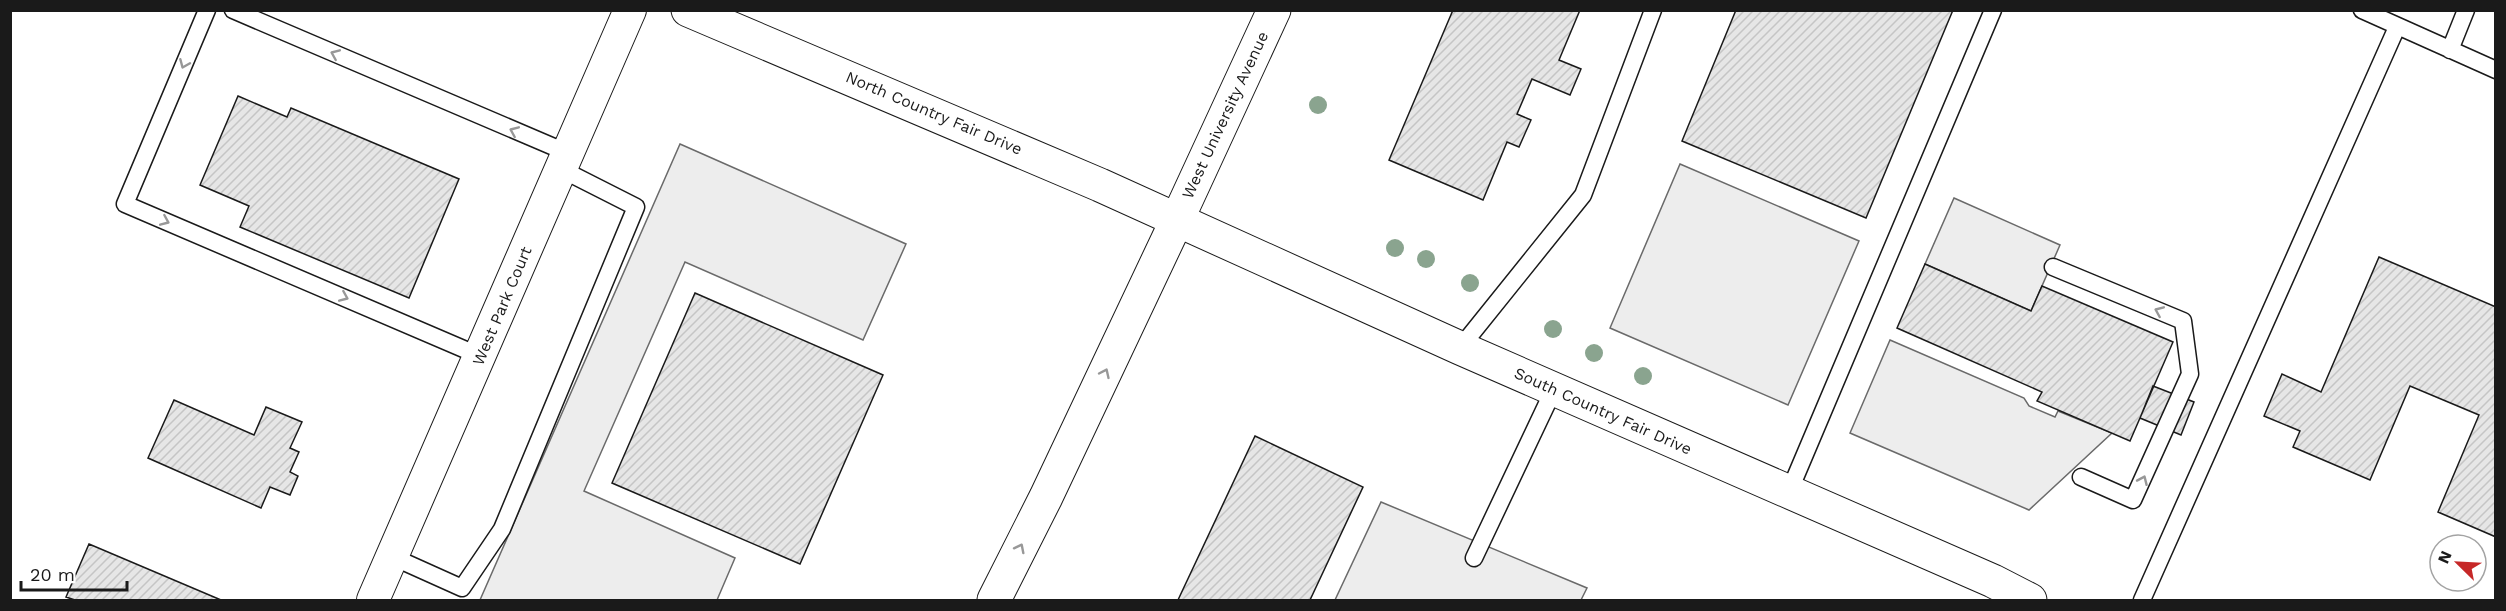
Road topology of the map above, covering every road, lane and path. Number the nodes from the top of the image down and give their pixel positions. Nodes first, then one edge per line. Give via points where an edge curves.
1 (207, 10) edge
2 (233, 10) edge
3 (630, 10) edge
4 (688, 10) edge
5 (1274, 10) edge
6 (1653, 10) edge
7 (1993, 10) edge
8 (2362, 10) edge
9 (2466, 10) edge
10 (2397, 27) junction
11 (2450, 50) junction
12 (2496, 70) edge
13 (565, 161) junction
14 (1177, 220) junction
15 (2053, 267) dead end
16 (1460, 348) junction
17 (480, 356) junction
18 (1554, 389) junction
19 (2081, 477) dead end
20 (1789, 492) junction
21 (393, 557) junction
22 (1474, 558) dead end
23 (373, 600) edge
24 (994, 600) edge
25 (2030, 600) edge
26 (2142, 600) edge

1 -> 17 lane via 125,204
13 -> 2 lane
3 - 13 street, West Park Court
4 - 14 main road, North Country Fair Drive
5 - 14 main road, West University Avenue
6 - 16 lane via 1583,195
7 - 20 lane
8 - 10 lane
9 - 11 lane
10 - 11 lane
10 - 26 lane
11 - 12 lane
13 - 17 street, West Park Court
13 - 21 lane via 636,207 502,529 462,588
14 - 16 main road, South Country Fair Drive
24 -> 14 main road, West University Avenue
19 -> 15 lane via 2133,500 2190,374 2183,321
16 - 18 main road, South Country Fair Drive
17 - 21 street, West Park Court
18 - 20 main road, South Country Fair Drive
18 - 22 lane
20 - 25 main road, South Country Fair Drive
21 - 23 street, West Park Court

